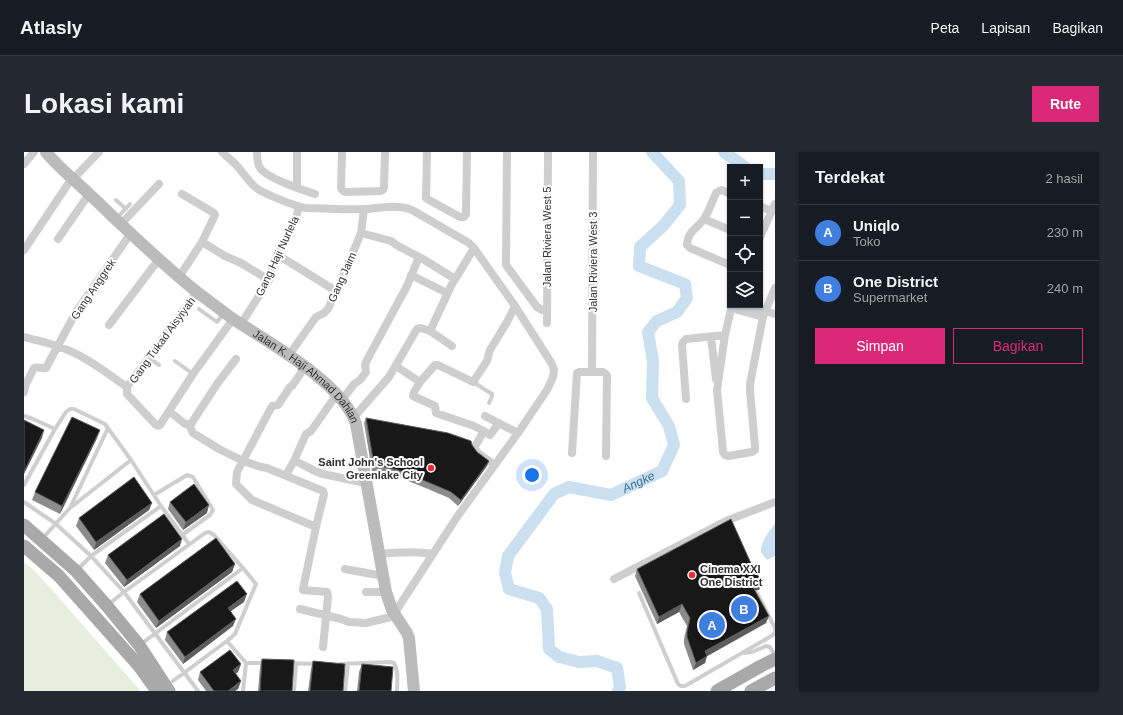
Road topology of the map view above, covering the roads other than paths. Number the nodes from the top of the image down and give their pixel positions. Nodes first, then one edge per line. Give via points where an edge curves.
1 (34, 152) edge
2 (46, 152) edge
3 (99, 152) edge
4 (222, 152) edge
5 (297, 152) edge
6 (342, 152) edge
7 (384, 152) edge
8 (427, 152) edge
9 (467, 152) edge
10 (507, 152) edge
11 (548, 152) edge
12 (593, 152) edge
13 (257, 156) edge
14 (24, 164) edge
15 (72, 179) junction
16 (159, 184) dead end
17 (297, 188) junction
18 (727, 192) edge
19 (89, 194) junction
20 (182, 194) dead end
21 (315, 194) dead end
22 (116, 200) dead end
23 (130, 204) dead end
24 (763, 206) edge
25 (299, 207) junction
26 (773, 208) edge
27 (126, 209) junction
28 (364, 209) junction
29 (704, 219) junction
30 (119, 222) junction
31 (727, 229) edge
32 (131, 233) junction
33 (361, 233) junction
34 (760, 236) edge
35 (58, 239) dead end
36 (202, 242) junction
37 (474, 248) junction
38 (24, 250) edge
39 (278, 255) junction
40 (419, 257) junction
41 (159, 259) junction
42 (727, 264) edge
43 (411, 275) junction
44 (179, 277) junction
45 (455, 279) junction
46 (269, 280) junction
47 (775, 288) edge
48 (336, 291) junction
49 (197, 292) junction
50 (447, 293) junction
51 (515, 306) junction
52 (731, 308) edge
53 (736, 308) edge
54 (752, 308) edge
55 (200, 309) dead end
56 (547, 311) junction
57 (764, 314) junction
58 (775, 314) edge
59 (229, 319) junction
60 (546, 322) dead end
61 (109, 325) dead end
62 (222, 325) dead end
63 (430, 331) junction
64 (725, 335) junction
65 (711, 337) junction
66 (24, 338) edge
67 (58, 346) junction
68 (452, 346) dead end
69 (289, 355) junction
70 (148, 358) junction
71 (236, 359) dead end
72 (175, 361) dead end
73 (159, 365) dead end
74 (396, 366) junction
75 (305, 367) junction
76 (592, 371) junction
77 (193, 374) junction
78 (420, 382) junction
79 (473, 382) junction
80 (25, 386) edge
81 (127, 387) junction
82 (717, 390) junction
83 (339, 397) junction
84 (686, 399) dead end
85 (489, 403) dead end
86 (170, 411) junction
87 (24, 416) edge
88 (485, 416) dead end
89 (354, 417) junction
90 (499, 423) junction
91 (189, 425) junction
92 (108, 428) junction
93 (55, 429) junction
94 (484, 431) junction
95 (518, 434) junction
96 (572, 453) dead end
97 (606, 456) dead end
98 (131, 460) junction
99 (242, 461) junction
100 (294, 461) junction
101 (495, 465) junction
102 (286, 475) junction
103 (366, 483) junction
104 (24, 485) edge
105 (154, 495) junction
106 (24, 502) edge
107 (775, 502) edge
108 (161, 506) junction
109 (70, 508) junction
110 (56, 524) junction
111 (24, 525) edge
112 (316, 527) junction
113 (182, 536) junction
114 (42, 540) junction
115 (189, 544) junction
116 (24, 546) edge
117 (380, 554) junction
118 (434, 554) junction
119 (91, 556) junction
120 (243, 568) junction
121 (345, 569) dead end
122 (76, 571) junction
123 (383, 576) junction
124 (614, 579) dead end
125 (124, 592) junction
126 (366, 592) dead end
127 (386, 592) junction
128 (639, 593) dead end
129 (757, 593) edge
130 (108, 606) junction
131 (300, 609) dead end
132 (325, 615) junction
133 (396, 617) junction
134 (775, 632) edge
135 (155, 633) junction
136 (227, 641) junction
137 (139, 645) junction
138 (323, 647) dead end
139 (742, 653) junction
140 (775, 655) edge
141 (775, 659) edge
142 (246, 663) junction
143 (268, 663) edge
144 (282, 663) edge
145 (296, 664) junction
146 (318, 664) edge
147 (333, 664) edge
148 (348, 664) junction
149 (139, 666) junction
150 (184, 672) junction
151 (775, 678) edge
152 (174, 688) edge
153 (242, 690) edge
154 (149, 691) edge
155 (157, 691) edge
156 (198, 691) edge
157 (294, 691) edge
158 (345, 691) edge
159 (397, 691) edge
160 (414, 691) edge
161 (717, 691) edge
162 (751, 691) edge

1 - 14 street
2 - 15 main road, Jalan K. Haji Ahmad Dahlan
3 - 15 street
4 - 25 street via 255,187
5 - 17 street
6 - 7 street via 341,188 345,192 383,190
8 - 9 street via 426,198 464,217
10 - 56 street via 506,262 537,307
11 - 56 street, Jalan Riviera West 5
12 - 76 street, Jalan Riviera West 3
13 - 17 street via 264,173
15 - 19 main road, Jalan K. Haji Ahmad Dahlan
15 - 38 street
16 - 30 street
17 - 21 street
18 - 29 street via 722,190 716,193
19 - 30 main road, Jalan K. Haji Ahmad Dahlan
19 - 35 street
20 - 36 street via 214,213
22 - 27 lane
23 - 27 lane
24 - 26 street
25 - 28 street
25 - 39 street, Gang Haji Nurlela
26 - 34 street
27 - 30 lane
28 - 33 street, Gang Jaim
28 - 37 street via 396,206 407,208
29 - 31 street
29 - 42 street via 692,231 688,245
30 - 32 main road, Jalan K. Haji Ahmad Dahlan
32 - 41 main road, Jalan K. Haji Ahmad Dahlan
32 - 67 street, Gang Anggrek via 76,312
33 - 40 street via 391,241
33 - 48 street, Gang Jaim
36 - 44 street
36 - 46 street
37 - 45 street
37 - 51 street
39 - 46 street, Gang Haji Nurlela
39 - 48 street
40 - 43 street
40 - 45 street
41 - 44 main road, Jalan K. Haji Ahmad Dahlan
41 - 61 street
43 - 50 street
43 - 83 street via 365,365 366,372
44 - 49 main road, Jalan K. Haji Ahmad Dahlan
45 - 50 street
46 - 59 street, Gang Haji Nurlela
47 - 57 street
48 - 69 street, Gang Jaim via 328,309 316,317
49 - 59 main road, Jalan K. Haji Ahmad Dahlan
49 - 70 street, Gang Tukad Aisyiyah
50 - 63 street
51 - 79 street via 490,350 487,361
51 - 95 street via 554,370 547,390
52 - 64 street
53 - 57 street
54 - 57 street
55 - 59 lane
56 - 60 street, Jalan Riviera West 5
57 - 58 street
57 - 82 street via 750,384 755,446 752,452 728,456 723,452
59 - 62 lane
59 - 69 main road, Jalan K. Haji Ahmad Dahlan
59 - 77 street, Gang Haji Nurlela
63 - 68 street
63 - 74 street via 417,329
64 - 65 street
64 - 82 street
65 - 82 street
65 - 84 street via 686,339 682,342
66 - 67 street
67 - 80 street, Gang Anggrek via 46,368 34,368
67 - 81 street via 97,366
69 - 75 main road, Jalan K. Haji Ahmad Dahlan
70 - 73 lane
70 - 81 street, Gang Tukad Aisyiyah
71 - 91 street via 194,422
72 - 77 lane
74 - 78 street
74 - 89 street via 389,378
75 - 83 main road, Jalan K. Haji Ahmad Dahlan
75 - 99 street via 278,405 272,406
76 - 96 street via 576,373
76 - 97 street via 603,372 607,376
77 - 86 street, Gang Haji Nurlela
78 - 79 street via 438,365
78 - 94 street via 413,394 435,406 436,414
79 - 85 lane via 492,394
81 - 86 street, Gang Haji Nurlela via 127,394 156,425 160,425
83 - 89 main road, Jalan K. Haji Ahmad Dahlan
83 - 100 street via 306,434
86 - 91 street
87 - 93 lane
88 - 90 street
89 - 103 main road, Jalan K. Haji Ahmad Dahlan
90 - 94 street via 490,435
90 - 95 street
91 - 99 street via 193,433
92 - 93 lane via 105,424 70,409
92 - 98 lane
92 - 109 lane
93 - 104 lane
94 - 101 street via 474,448
95 - 101 street
98 - 105 lane
98 - 109 lane
99 - 102 street
99 - 112 street via 237,472 236,484 252,500
100 - 102 street
100 - 103 street via 316,472
101 - 118 street
102 - 112 street via 323,491
103 - 117 main road, Jalan K. Haji Ahmad Dahlan
105 - 108 lane
105 - 113 lane via 187,475 193,477 213,510
106 - 110 lane
107 - 124 street via 726,521
108 - 113 lane
108 - 119 lane
109 - 110 lane
110 - 114 lane
110 - 119 lane
111 - 114 main road
112 - 132 street via 303,590 327,592
113 - 115 lane
114 - 122 main road
115 - 120 lane via 205,532 210,532
115 - 125 lane
116 - 149 main road via 58,576
117 - 118 street
117 - 123 main road, Jalan K. Haji Ahmad Dahlan
118 - 133 street
119 - 122 lane
119 - 125 lane
120 - 135 lane
120 - 136 lane via 256,584 235,634
121 - 123 street
122 - 130 main road
123 - 127 main road, Jalan K. Haji Ahmad Dahlan
125 - 130 lane
125 - 135 lane
126 - 127 street
127 - 133 main road, Jalan K. Haji Ahmad Dahlan
128 - 139 lane via 681,686
129 - 134 lane
130 - 137 main road
131 - 132 street
132 - 133 street via 349,622 366,623
132 - 138 street
133 - 160 main road, Jalan K. Haji Ahmad Dahlan via 407,633 410,644
134 - 139 lane
135 - 137 lane
135 - 150 lane
136 - 142 lane
136 - 150 lane
137 - 152 main road via 158,674
139 - 140 lane via 766,646 770,647
141 - 161 main road
142 - 143 lane
142 - 153 lane
144 - 145 lane
145 - 146 lane
145 - 157 lane
147 - 148 lane
148 - 158 lane
148 - 159 lane via 394,663 397,667
149 - 154 main road
149 - 155 main road
150 - 152 lane
150 - 156 lane
151 - 162 main road

